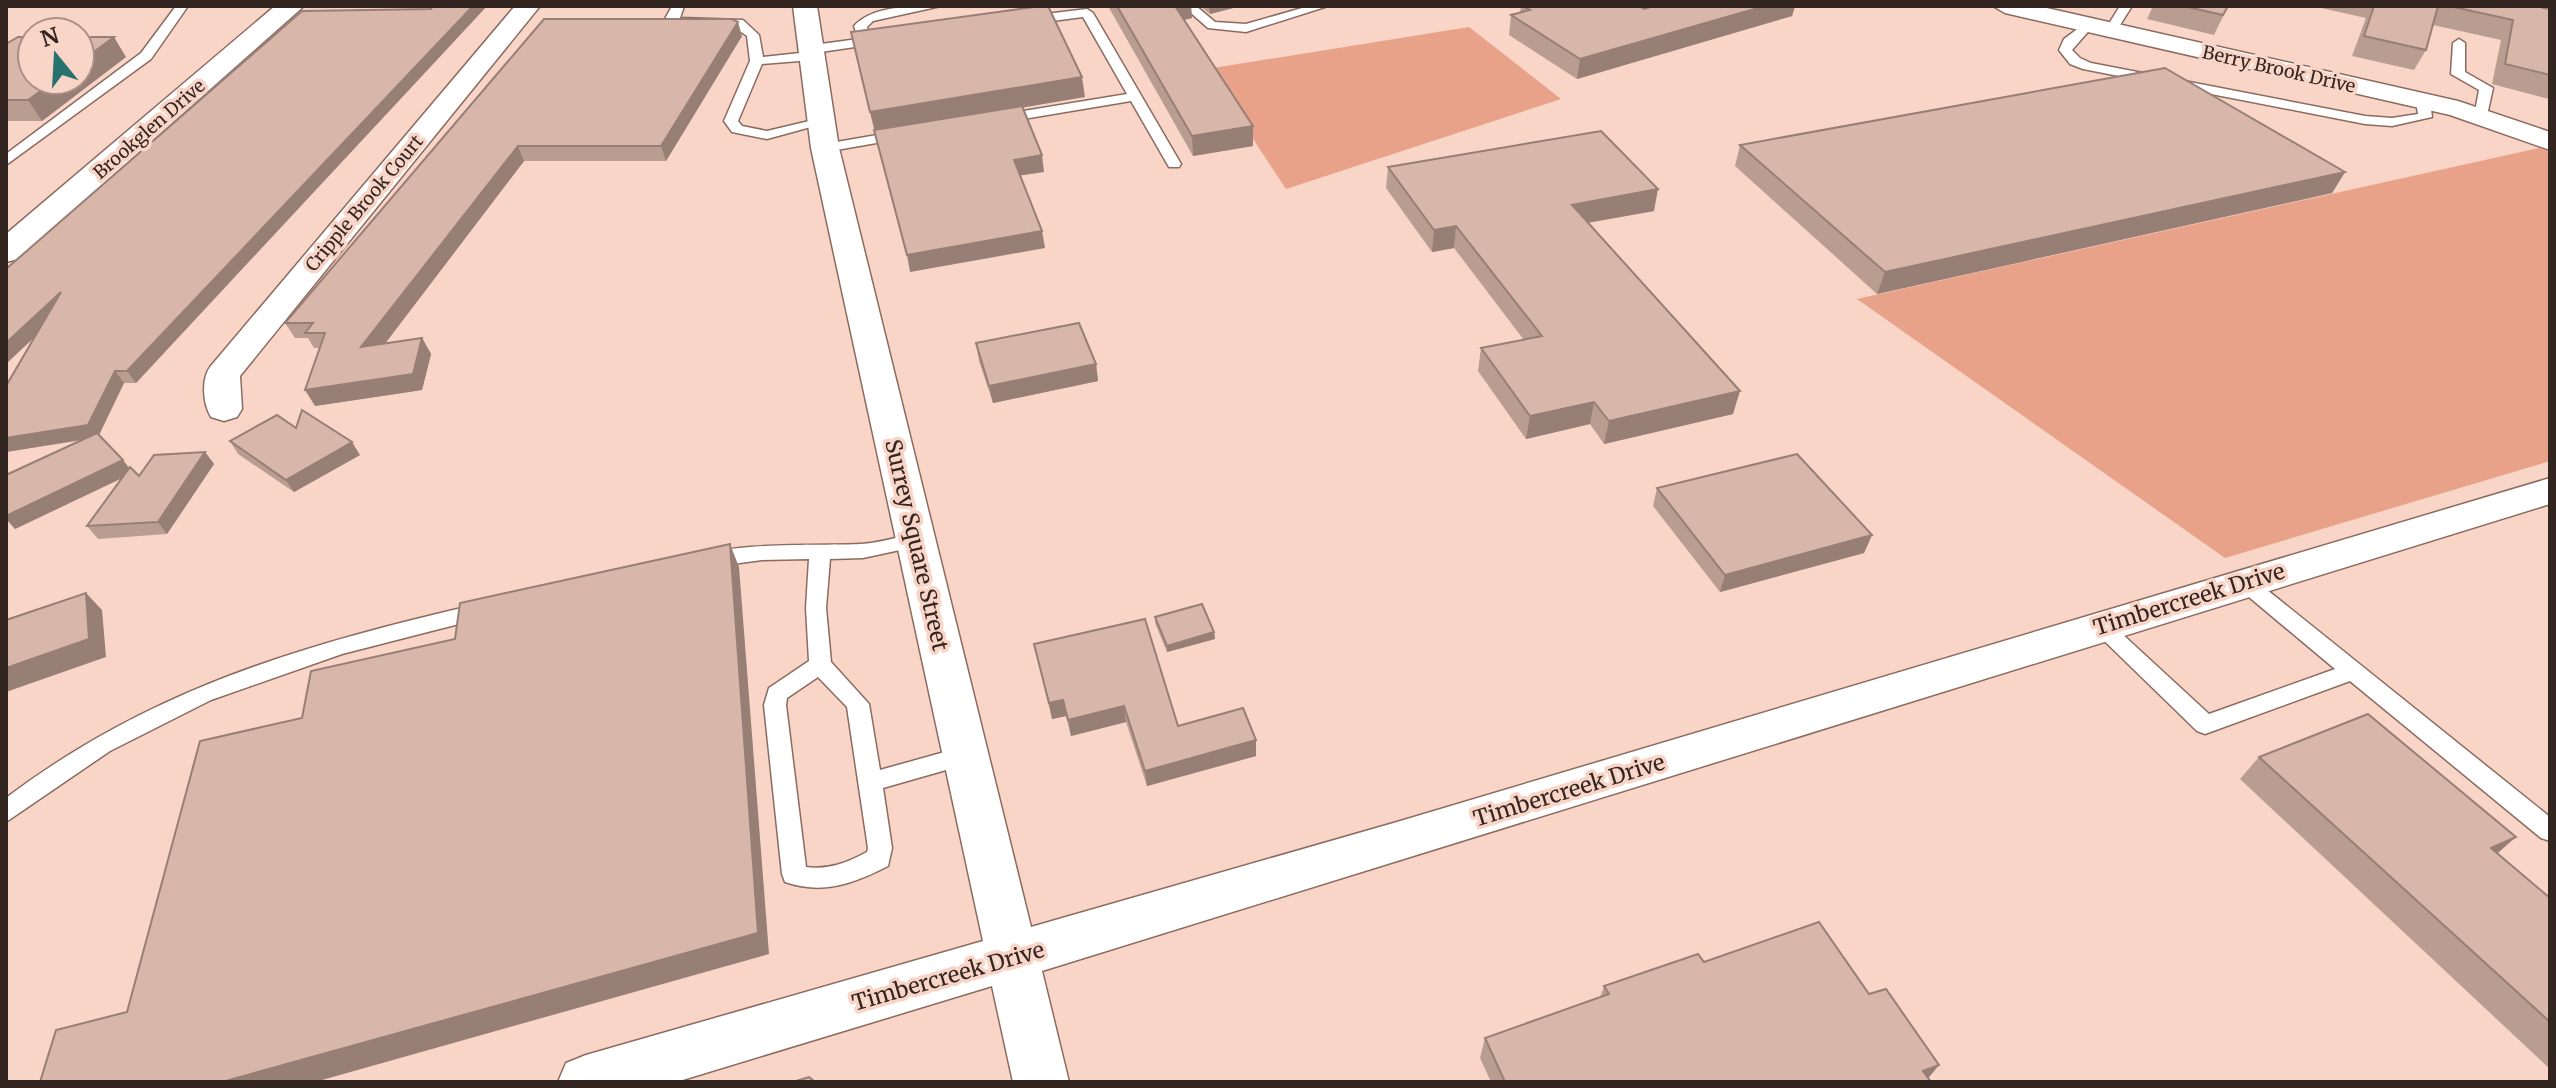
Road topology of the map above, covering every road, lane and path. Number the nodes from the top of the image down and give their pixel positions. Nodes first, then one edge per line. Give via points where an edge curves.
1 (182, 6) edge
2 (291, 6) edge
3 (528, 6) edge
4 (678, 6) edge
5 (805, 6) edge
6 (935, 6) edge
7 (1189, 6) edge
8 (1322, 6) edge
9 (2005, 6) edge
10 (2126, 6) edge
11 (1085, 9) edge
12 (1008, 23) edge
13 (2100, 28) junction
14 (897, 38) edge
15 (865, 42) junction
16 (2459, 43) dead end
17 (811, 52) junction
18 (757, 61) junction
19 (1136, 96) junction
20 (2423, 102) junction
21 (2481, 117) junction
22 (984, 121) edge
23 (923, 132) edge
24 (824, 135) junction
25 (2550, 141) edge
26 (6, 161) edge
27 (1174, 164) dead end
28 (6, 252) edge
29 (224, 409) dead end
30 (2550, 491) edge
31 (916, 540) junction
32 (820, 553) junction
33 (693, 564) edge
34 (2244, 582) junction
35 (500, 608) edge
36 (2100, 626) junction
37 (820, 665) junction
38 (2353, 671) junction
39 (966, 755) junction
40 (870, 782) junction
41 (6, 812) edge
42 (2550, 831) edge
43 (1012, 957) junction
44 (586, 1082) edge
45 (1041, 1082) edge

1 - 26 lane via 146,56
2 - 28 street, Brookglen Drive
3 - 29 street, Cripple Brook Court via 222,375
4 - 18 lane via 671,19 678,22 748,27
5 - 17 street, Surrey Square Street
6 - 15 lane via 869,18 860,26
7 - 8 lane via 1212,25 1246,28
9 - 13 street, Berry Brook Drive
10 - 13 lane
11 - 12 lane
11 - 19 lane
13 - 20 street, Berry Brook Drive
13 - 20 lane via 2069,42 2065,50 2075,61 2365,120 2425,117
14 - 15 lane
15 - 17 lane
16 - 21 lane via 2458,74 2486,88
17 - 18 lane
17 - 24 street, Surrey Square Street
18 - 24 lane via 731,121 737,129
19 - 22 lane
19 - 27 lane
20 - 21 street, Berry Brook Drive
21 - 25 street, Berry Brook Drive
23 - 24 lane
24 - 31 street, Surrey Square Street
30 - 34 street, Timbercreek Drive
31 - 32 lane
31 - 39 street, Surrey Square Street
32 - 33 lane via 762,553
32 - 37 lane
34 - 36 street, Timbercreek Drive
34 - 38 lane
35 - 41 lane via 326,652 221,688 118,735
36 - 38 lane via 2205,725
36 - 43 street, Timbercreek Drive
37 - 40 lane via 858,704
37 - 40 lane via 777,694 775,705 794,874 806,879 834,877 879,858
38 - 42 lane
39 - 40 lane
39 - 43 street, Surrey Square Street
43 - 44 street, Timbercreek Drive
43 - 45 street, Surrey Square Street

